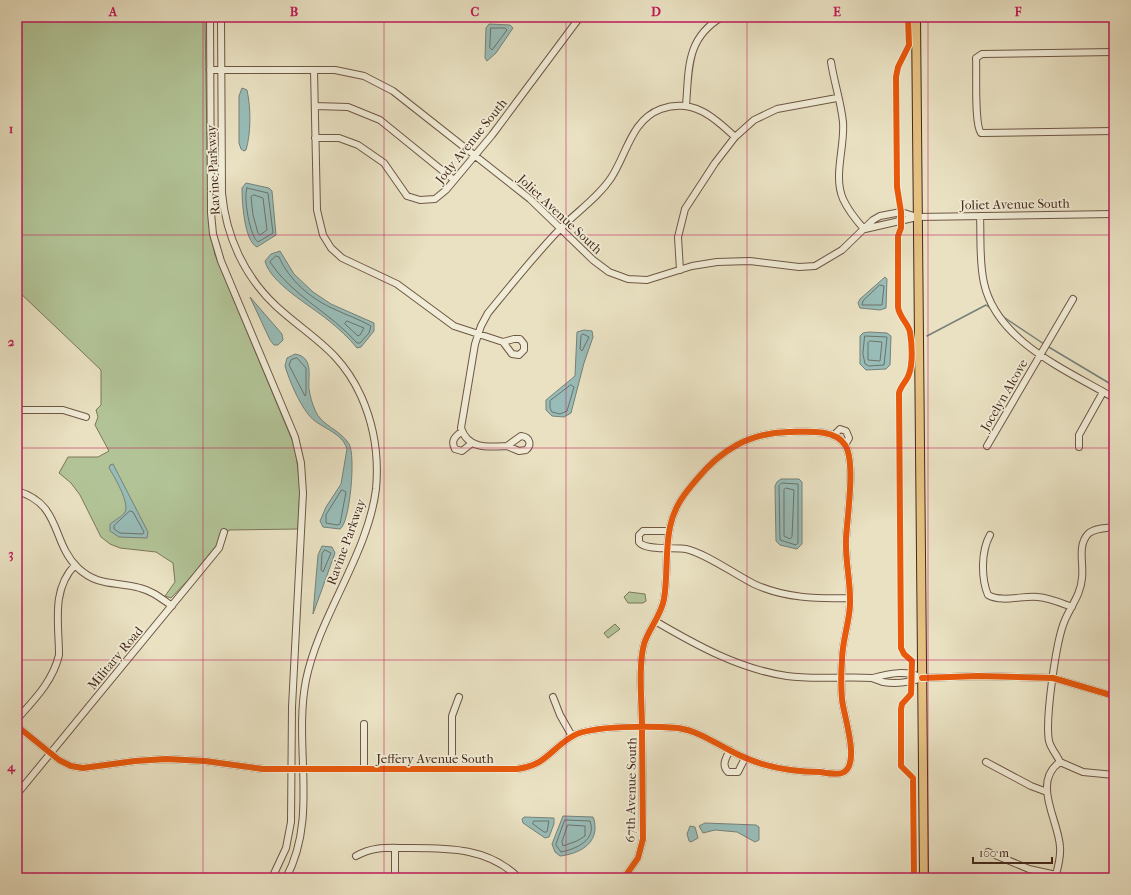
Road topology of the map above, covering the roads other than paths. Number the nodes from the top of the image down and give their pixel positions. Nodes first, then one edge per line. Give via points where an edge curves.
1 (210, 17) edge
2 (221, 17) edge
3 (580, 17) edge
4 (722, 17) edge
5 (916, 17) edge
6 (1114, 52) edge
7 (831, 62) dead end
8 (210, 70) junction
9 (314, 70) junction
10 (221, 71) junction
11 (838, 98) junction
12 (314, 106) junction
13 (686, 106) junction
14 (1114, 131) edge
15 (736, 137) junction
16 (315, 138) junction
17 (474, 156) junction
18 (454, 180) junction
19 (1114, 214) edge
20 (980, 216) junction
21 (917, 217) junction
22 (560, 229) junction
23 (864, 229) junction
24 (680, 270) junction
25 (1073, 299) dead end
26 (477, 335) junction
27 (503, 342) dead end
28 (1041, 355) junction
29 (1103, 392) junction
30 (1114, 398) edge
31 (17, 410) edge
32 (86, 418) dead end
33 (462, 431) junction
34 (834, 435) junction
35 (472, 443) junction
36 (845, 445) junction
37 (507, 446) dead end
38 (987, 446) dead end
39 (1079, 447) dead end
40 (17, 491) edge
41 (1113, 528) edge
42 (669, 531) junction
43 (224, 532) dead end
44 (990, 535) dead end
45 (668, 548) junction
46 (75, 565) junction
47 (850, 598) junction
48 (172, 606) junction
49 (1072, 607) junction
50 (655, 621) junction
51 (842, 678) junction
52 (922, 678) junction
53 (1054, 678) junction
54 (1114, 696) edge
55 (459, 697) dead end
56 (553, 697) dead end
57 (17, 719) edge
58 (364, 724) dead end
59 (17, 726) edge
60 (642, 728) junction
61 (572, 736) junction
62 (730, 750) junction
63 (50, 754) junction
64 (745, 758) junction
65 (986, 762) dead end
66 (1060, 762) junction
67 (291, 769) junction
68 (303, 769) junction
69 (364, 769) junction
70 (452, 769) junction
71 (1114, 775) edge
72 (1047, 792) junction
73 (17, 794) edge
74 (395, 848) junction
75 (988, 852) dead end
76 (356, 856) dead end
77 (924, 876) edge
78 (1056, 877) edge
79 (272, 878) edge
80 (286, 878) edge
81 (395, 878) edge
82 (519, 878) edge
83 (624, 878) edge

1 - 8 street, Ravine Parkway
2 - 10 street, Ravine Parkway
3 - 17 street, Jody Avenue South
4 - 13 street via 707,27 693,50
5 - 21 main road
6 - 14 street via 981,54 977,56 976,66 977,116 981,133
7 - 11 street
8 - 10 street, Joliet Avenue South
8 - 67 street, Ravine Parkway via 211,202 215,242 295,437 303,473
9 - 10 street, Joliet Avenue South
9 - 12 street
9 - 17 street, Joliet Avenue South via 349,72 378,82 393,91
10 - 68 street, Ravine Parkway via 223,200 227,223 236,249 263,292 279,309 322,342 345,369 366,407 376,448 376,480 371,513 307,674 303,701
11 - 15 street via 777,109 754,120
11 - 23 street via 844,141 839,175 840,188 852,214
12 - 16 street
12 - 18 street via 348,107 380,120
13 - 15 street via 712,116
13 - 22 street via 659,110 642,122 606,184 593,200
15 - 24 street via 685,209 678,237
16 - 18 street, Jody Avenue South via 345,139 366,149 384,163 400,189 410,198 435,198
16 - 26 street via 317,210 320,227 332,248 347,261 397,284 447,322
17 - 18 street, Jody Avenue South
17 - 22 street, Joliet Avenue South via 530,199
19 - 20 street, Joliet Avenue South
20 - 21 street, Joliet Avenue South
20 - 28 street via 982,268 987,295 1010,332
21 - 23 street, Joliet Avenue South
21 - 23 street, Joliet Avenue South via 901,212 889,213 873,220
21 - 52 main road
22 - 24 street, Joliet Avenue South via 609,272 628,279 647,280
22 - 26 street via 488,313
23 - 24 street, Joliet Avenue South via 842,250 815,266 799,267 750,261 717,262
25 - 28 street, Jocelyn Alcove
26 - 27 street
26 - 33 street via 461,420
28 - 29 street
28 - 38 street, Jocelyn Alcove
29 - 30 street
29 - 39 street via 1079,435
31 - 32 street via 67,410
33 - 35 street
33 - 35 street via 454,439 455,449 462,451
34 - 36 street
34 - 36 street, 67th Avenue South via 840,429 846,431 849,438
34 - 42 street, 67th Avenue South via 783,432 745,441 729,450 713,460 682,496
35 - 37 street via 481,446
36 - 47 street via 849,454 846,538
40 - 46 street via 32,497 47,511
41 - 49 street via 1089,532 1084,539 1082,578
42 - 45 street, 67th Avenue South
42 - 45 street via 646,530 639,536 639,542 643,546
43 - 48 street, Military Road via 219,548
44 - 49 street via 984,545 984,578 988,595 995,598 1038,597
45 - 47 street via 701,555 768,589 812,598
45 - 50 street, 67th Avenue South via 664,601
46 - 48 street via 97,581 144,589
46 - 57 street via 66,575 59,595 57,664 43,689
47 - 51 street via 842,654
48 - 63 street, Military Road
49 - 53 street via 1059,637
50 - 51 street via 705,648 747,666 786,676
50 - 60 street, 67th Avenue South via 642,654
51 - 52 street via 912,682
51 - 64 street, Jeffery Avenue South via 842,700 851,752 851,763 847,769 842,773 807,772 769,766
52 - 53 street
52 - 77 main road
53 - 54 street
53 - 66 street via 1049,740
55 - 70 street via 452,716
56 - 61 street
58 - 69 street
59 - 63 street, Jeffery Avenue South
60 - 61 street, Jeffery Avenue South via 595,729
60 - 62 street, Jeffery Avenue South via 677,728 690,731
60 - 83 street, 67th Avenue South via 643,840 638,858
61 - 70 street, Jeffery Avenue South via 548,757 530,766 512,769
62 - 64 street, Jeffery Avenue South
62 - 64 street via 724,763 728,772 738,772
63 - 67 street, Jeffery Avenue South via 71,766 83,768 166,759 205,761 249,768
63 - 73 street, Military Road
65 - 72 street
66 - 71 street via 1083,772
66 - 72 street via 1049,776
67 - 68 street, Jeffery Avenue South
67 - 79 street, Ravine Parkway via 290,831 286,848
68 - 69 street, Jeffery Avenue South
68 - 80 street, Ravine Parkway via 301,830 296,853
69 - 70 street, Jeffery Avenue South
72 - 78 street via 1060,848 1060,863
74 - 76 street via 370,849
74 - 81 street
74 - 82 street via 469,851 496,861
75 - 78 street

